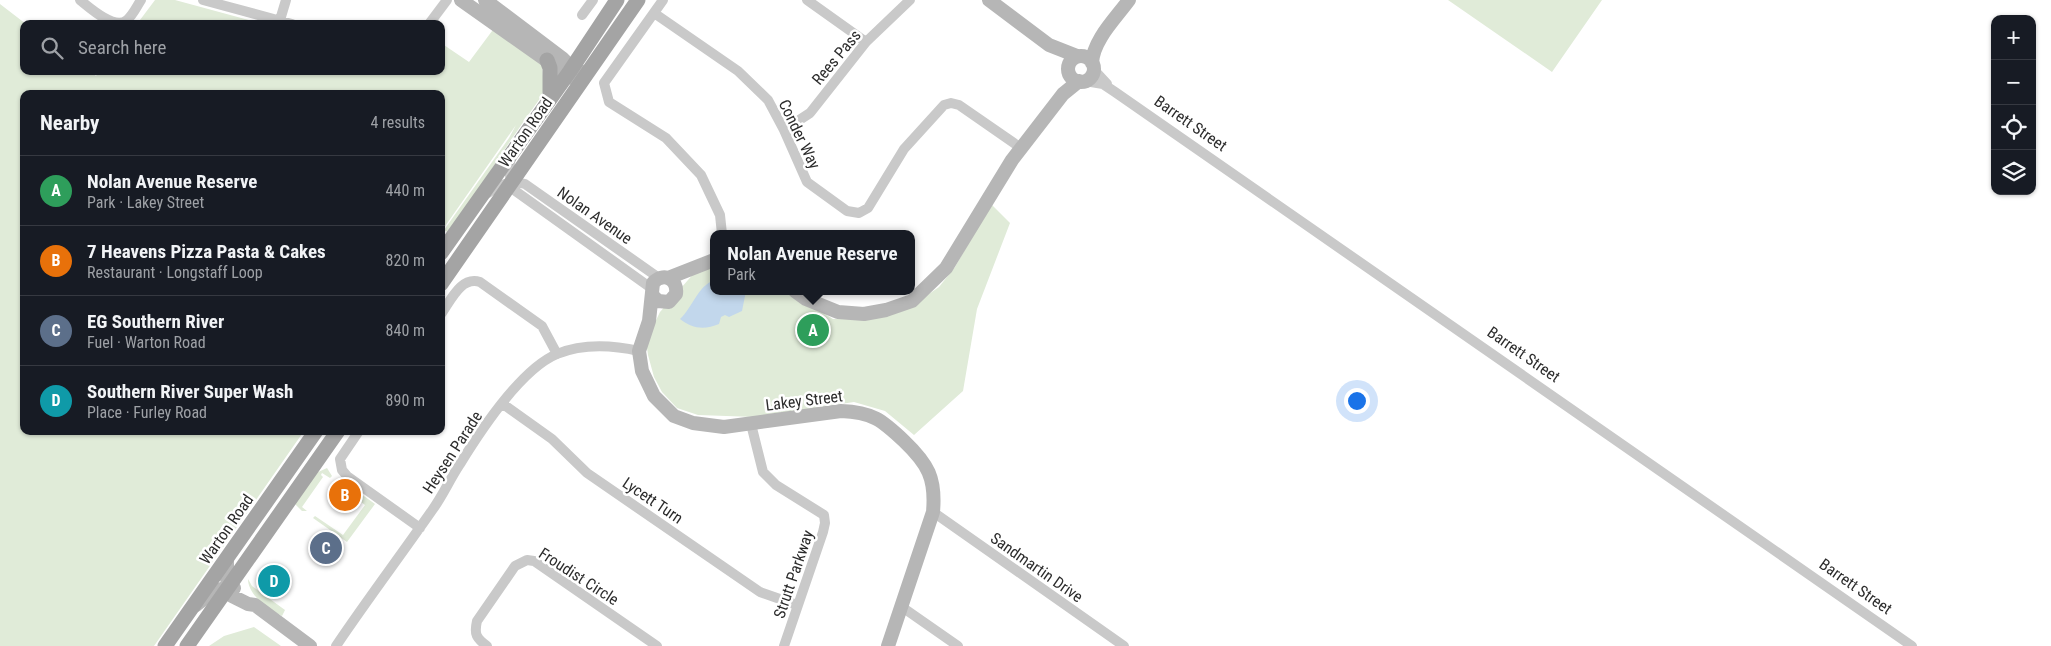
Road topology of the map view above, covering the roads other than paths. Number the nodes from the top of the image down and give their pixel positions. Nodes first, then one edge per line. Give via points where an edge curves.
1 (80, 0) edge
2 (141, 0) edge
3 (203, 0) edge
4 (286, 0) edge
5 (447, 0) edge
6 (461, 0) edge
7 (485, 0) edge
8 (593, 0) edge
9 (617, 0) edge
10 (638, 0) edge
11 (663, 0) edge
12 (807, 0) edge
13 (910, 0) edge
14 (990, 0) edge
15 (1128, 0) edge
16 (654, 13) junction
17 (582, 15) dead end
18 (107, 20) edge
19 (127, 20) edge
20 (280, 20) joint
21 (431, 20) edge
22 (866, 42) junction
23 (547, 60) junction
24 (596, 60) junction
25 (1081, 68) junction
26 (570, 71) junction
27 (572, 95) junction
28 (550, 99) junction
29 (784, 130) junction
30 (1021, 148) junction
31 (513, 151) junction
32 (512, 183) junction
33 (477, 202) junction
34 (722, 230) edge
35 (445, 247) edge
36 (710, 262) edge
37 (689, 271) junction
38 (445, 278) edge
39 (658, 284) junction
40 (677, 291) junction
41 (800, 295) edge
42 (666, 302) junction
43 (445, 308) edge
44 (649, 321) junction
45 (639, 351) junction
46 (557, 354) junction
47 (503, 404) junction
48 (751, 424) junction
49 (313, 435) edge
50 (335, 435) edge
51 (356, 435) edge
52 (933, 512) junction
53 (420, 528) junction
54 (227, 558) junction
55 (228, 587) junction
56 (797, 605) junction
57 (902, 607) junction
58 (192, 608) junction
59 (164, 646) edge
60 (187, 646) edge
61 (310, 646) edge
62 (336, 646) edge
63 (487, 646) edge
64 (657, 646) edge
65 (784, 646) edge
66 (888, 646) edge
67 (958, 646) edge
68 (1124, 646) edge
69 (1912, 646) edge

1 - 18 street
2 - 19 street
3 - 20 street
4 - 20 street
5 - 21 street
6 - 23 street
7 - 26 street via 567,62
8 - 17 street
9 - 26 main road, Warton Road
10 - 24 main road, Warton Road
11 - 16 street
12 - 22 street
13 - 22 street, Rees Pass
14 - 25 street, Barrett Street
15 - 25 street
16 - 29 street, Conder Way via 738,71 768,100
16 - 34 street via 604,83 609,102 666,138 701,175 720,215
22 - 29 street, Rees Pass via 810,113
23 - 26 street via 563,72
23 - 28 main road
24 - 26 street
24 - 27 main road, Warton Road
25 - 30 street
25 - 69 street, Barrett Street
26 - 27 street
26 - 28 main road, Warton Road
27 - 32 main road, Warton Road
28 - 31 main road, Warton Road
29 - 30 street, Conder Way via 806,182 852,213 864,212 868,208 904,149 944,105 959,105
30 - 41 street via 946,268 912,301 864,314 838,312
31 - 32 street via 509,167
31 - 33 main road, Warton Road
32 - 33 street via 499,185
32 - 38 main road, Warton Road
32 - 39 street, Nolan Avenue via 525,184
33 - 35 main road, Warton Road
36 - 37 street
37 - 39 street
37 - 40 street, Lakey Street
39 - 40 street via 675,284
39 - 42 street via 658,301
39 - 44 street, Lakey Street
40 - 42 street, Lakey Street via 673,299
42 - 44 street, Lakey Street
43 - 46 street via 461,286 470,281 480,282 542,326
44 - 45 street, Lakey Street
45 - 46 street, Heysen Parade via 602,346 582,347
45 - 48 street, Lakey Street via 642,372 654,396 674,416 716,426
46 - 47 street, Heysen Parade via 535,367
47 - 53 street, Heysen Parade via 459,464
47 - 56 street, Lycett Turn via 552,439 586,473 760,592
48 - 52 street, Lakey Street via 840,411 858,412 880,419 926,466 934,490
48 - 56 street, Strutt Parkway via 763,472 776,485 824,515 823,532
49 - 54 main road, Warton Road
50 - 55 main road
51 - 53 street via 340,459 342,470
52 - 57 street, Lakey Street
52 - 68 street, Sandmartin Drive
53 - 62 street, Heysen Parade
54 - 55 street
54 - 58 main road, Warton Road
55 - 58 street via 214,592
55 - 60 main road
55 - 61 street via 232,596 254,605
56 - 65 street, Strutt Parkway
57 - 66 street, Lakey Street
57 - 67 street
58 - 59 main road, Warton Road
63 - 64 street, Froudist Circle via 477,639 477,622 515,566 527,560 534,561

